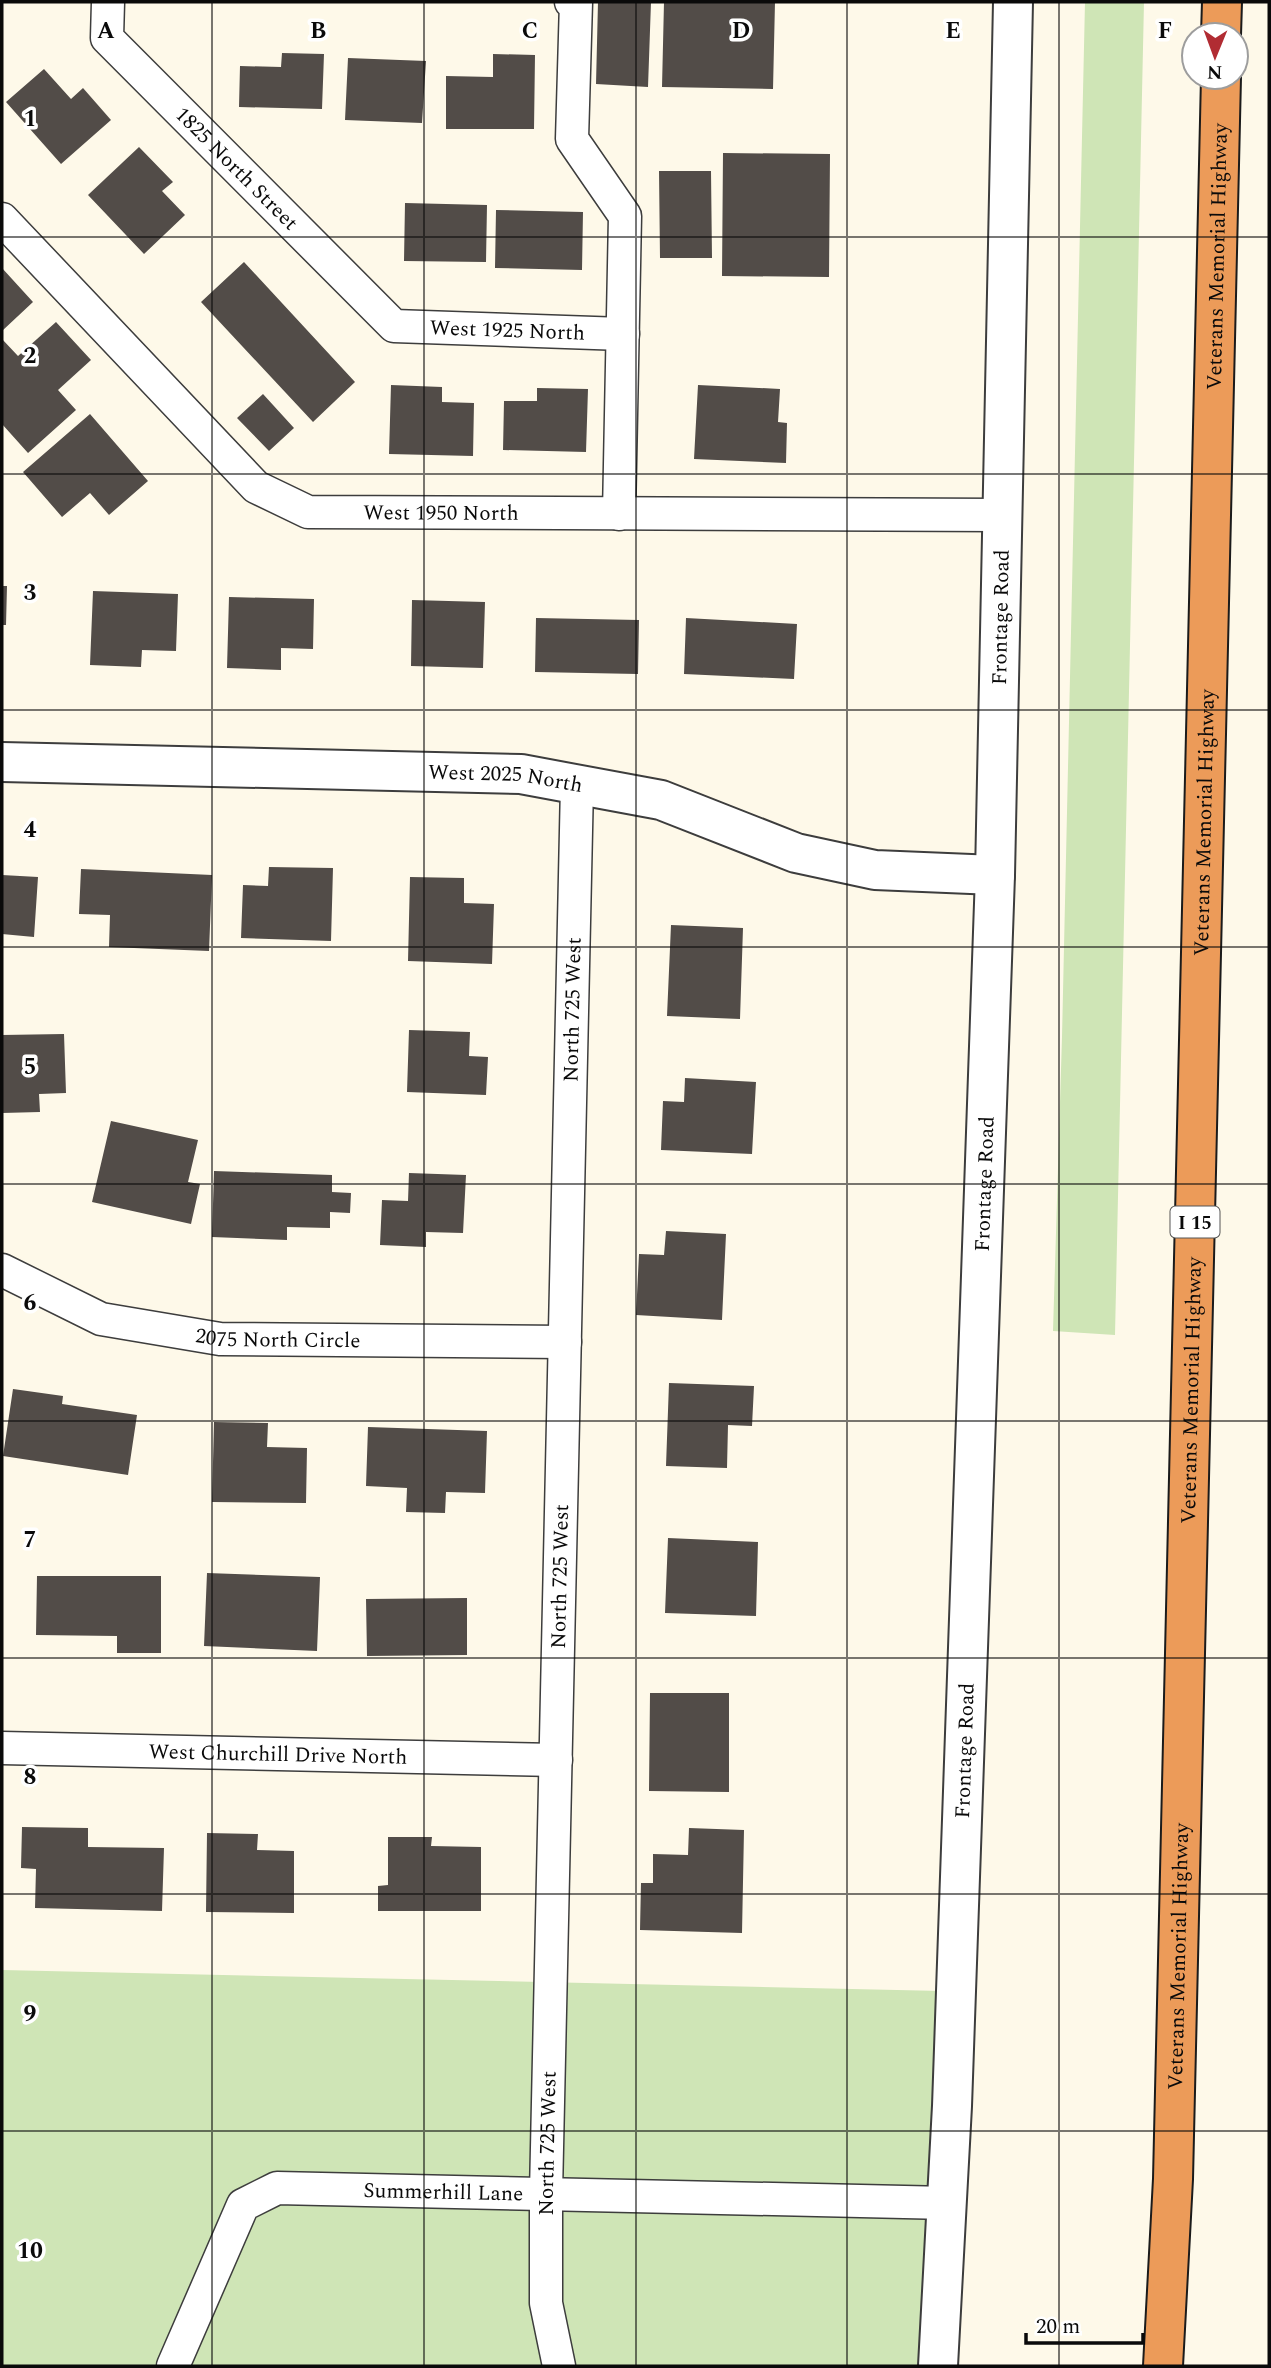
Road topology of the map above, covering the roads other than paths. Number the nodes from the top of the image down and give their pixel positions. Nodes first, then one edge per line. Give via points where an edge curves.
1 (108, 2) edge
2 (571, 2) edge
3 (576, 2) edge
4 (1013, 2) edge
5 (1222, 2) edge
6 (1222, 21) edge
7 (1220, 91) edge
8 (2, 219) edge
9 (394, 326) joint
10 (623, 334) junction
11 (619, 514) junction
12 (1001, 515) junction
13 (2, 762) edge
14 (577, 785) junction
15 (995, 875) junction
16 (2, 1270) edge
17 (565, 1342) junction
18 (2, 1748) edge
19 (555, 1760) junction
20 (1173, 2179) junction
21 (547, 2193) junction
22 (947, 2203) junction
23 (173, 2366) edge
24 (559, 2366) edge
25 (938, 2366) edge
26 (1149, 2366) edge
27 (1163, 2366) edge

1 - 9 street, 1825 North Street via 107,38
2 - 3 street
3 - 10 street via 572,139 625,216
4 - 12 street, Frontage Road
5 - 6 highway
7 - 20 highway, Veterans Memorial Highway / I 15
8 - 11 street, West 1950 North via 256,487 309,512
9 - 10 street, West 1925 North
10 - 11 street
11 - 12 street, West 1950 North
12 - 15 street, Frontage Road
13 - 14 street, West 2025 North via 521,775
14 - 15 street, West 2025 North via 661,800 796,853 875,870
14 - 17 street, North 725 West
15 - 22 street, Frontage Road
16 - 17 street, 2075 North Circle via 101,1319 220,1339
17 - 19 street, North 725 West
18 - 19 street, West Churchill Drive North
19 - 21 street, North 725 West
20 - 26 highway
20 - 27 highway, Veterans Memorial Highway / I 15
21 - 22 street, Summerhill Lane
21 - 23 street, Summerhill Lane via 277,2188 243,2205
21 - 24 street, North 725 West via 545,2303
22 - 25 street, Frontage Road

